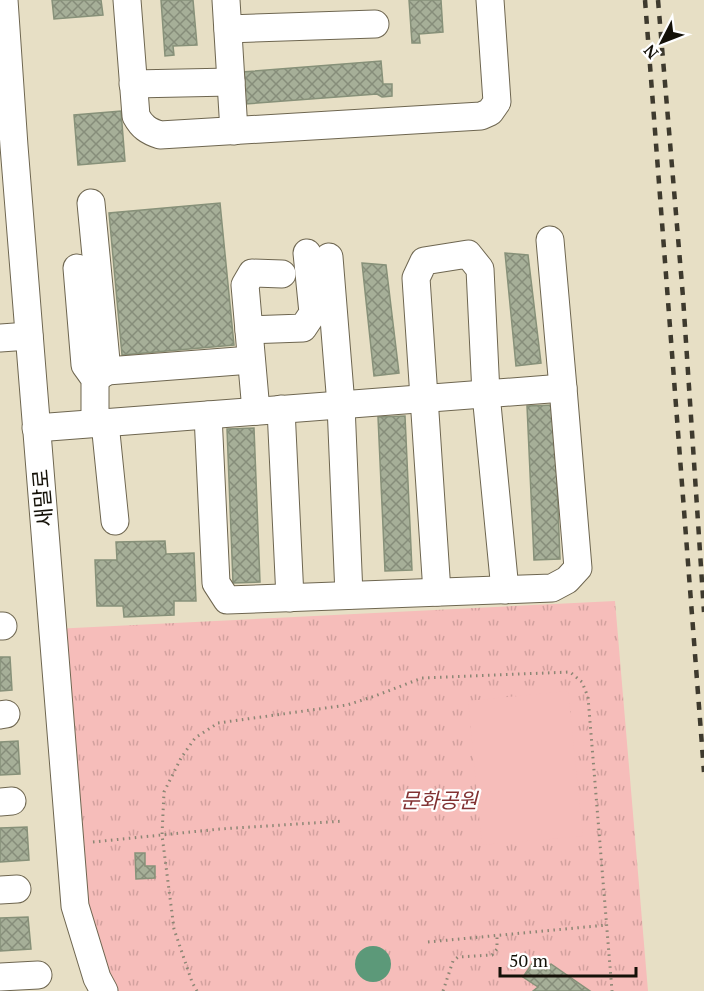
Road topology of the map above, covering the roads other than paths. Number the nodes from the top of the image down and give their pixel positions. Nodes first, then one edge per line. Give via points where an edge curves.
1 (4, 0) edge
2 (127, 0) edge
3 (226, 0) edge
4 (490, 0) edge
5 (375, 24) dead end
6 (228, 29) junction
7 (231, 82) junction
8 (133, 84) junction
9 (234, 131) junction
10 (7, 147) edge
11 (91, 203) dead end
12 (550, 240) dead end
13 (77, 268) dead end
14 (282, 274) dead end
15 (249, 330) junction
16 (29, 336) junction
17 (0, 338) edge
18 (251, 360) junction
19 (101, 375) junction
20 (563, 388) junction
21 (486, 394) junction
22 (425, 398) junction
23 (341, 405) junction
24 (268, 410) junction
25 (208, 415) junction
26 (100, 423) junction
27 (36, 428) junction
28 (115, 521) dead end
29 (505, 590) junction
30 (437, 592) junction
31 (349, 596) junction
32 (290, 598) junction
33 (38, 975) dead end
34 (0, 977) edge
35 (104, 991) edge

1 - 10 street, 새말로
2 - 8 street
3 - 6 street
4 - 9 street via 497,102 490,112 481,116
5 - 6 street
6 - 7 street
7 - 8 street
7 - 9 street
8 - 9 street via 136,116 148,131 160,135
10 - 16 street, 새말로
11 - 19 street
12 - 20 street
13 - 19 street via 85,365
14 - 15 street via 252,273 245,285
15 - 18 street
15 - 23 street via 303,328 313,313 318,255
16 - 17 street
16 - 27 street, 새말로
18 - 19 street
18 - 24 street
19 - 26 street
20 - 21 street
20 - 29 street via 578,568 552,588
21 - 22 street
21 - 22 street via 480,269 468,255 424,261 416,278
21 - 29 street
22 - 23 street
22 - 30 street
23 - 24 street
23 - 31 street
24 - 25 street
24 - 32 street
25 - 26 street
25 - 32 street via 216,583 228,600
26 - 27 street
26 - 28 street
27 - 35 street, 새말로 via 75,906
29 - 30 street
30 - 31 street
31 - 32 street
33 - 34 street

